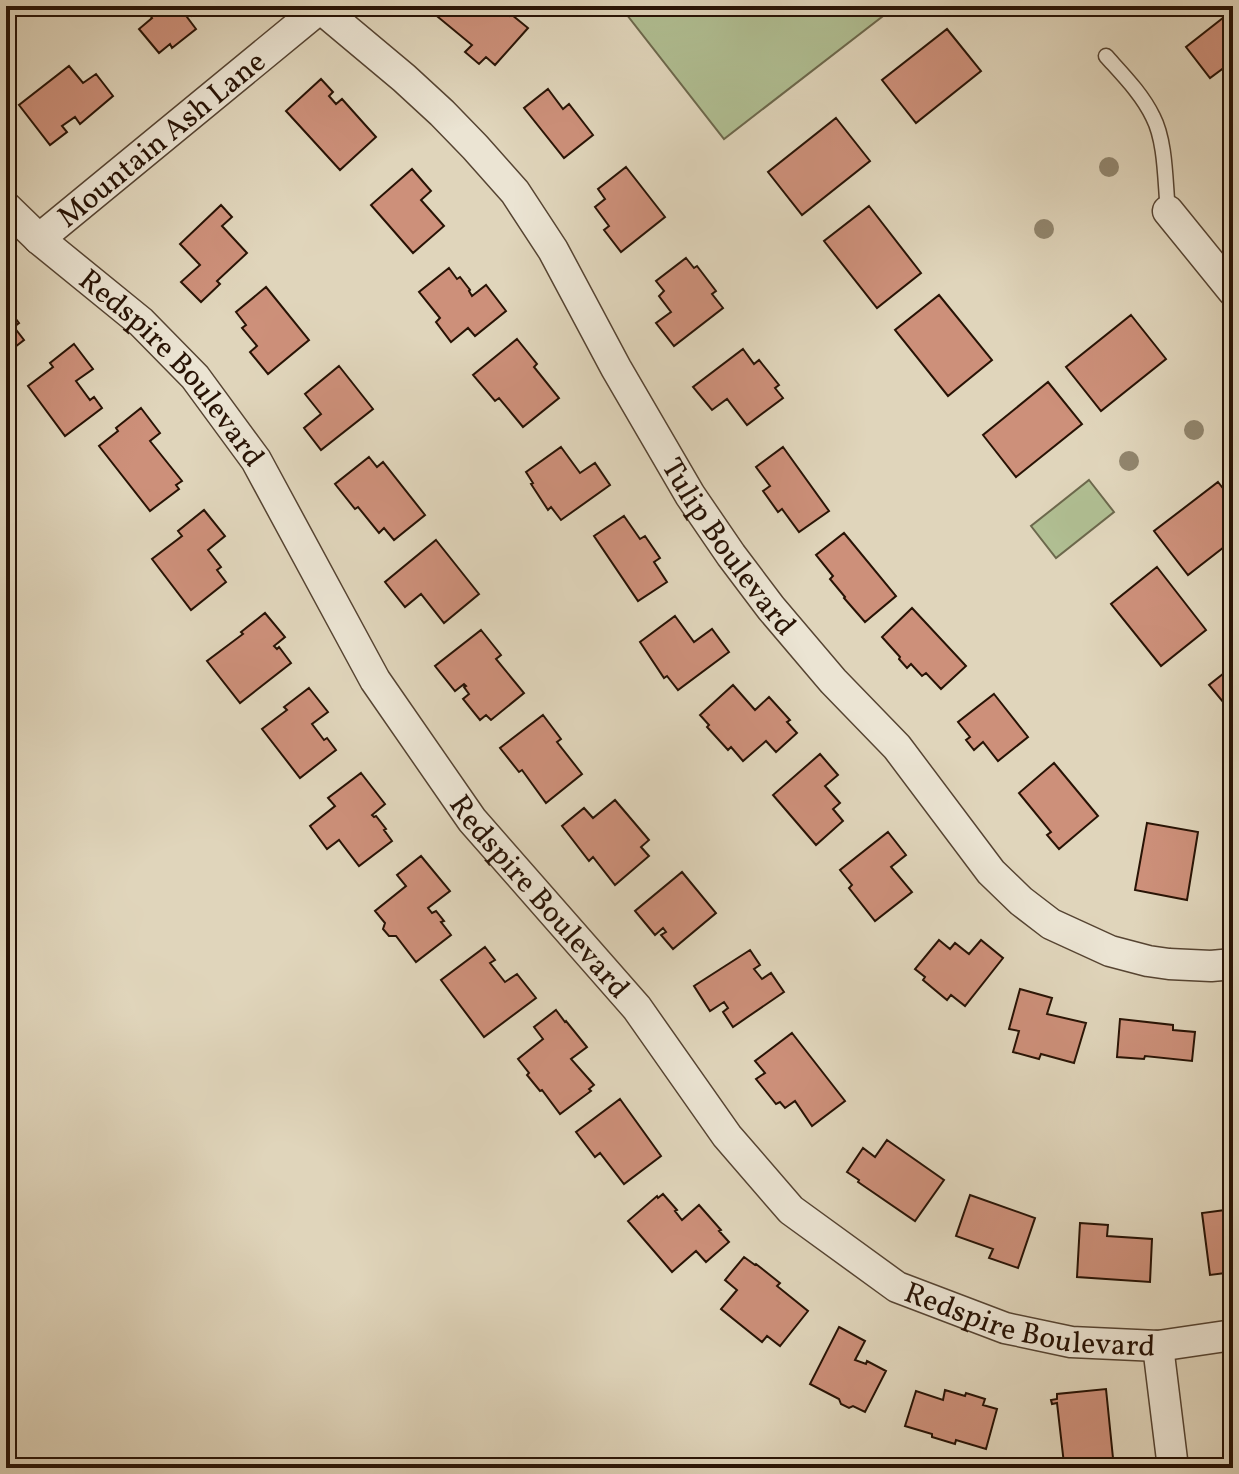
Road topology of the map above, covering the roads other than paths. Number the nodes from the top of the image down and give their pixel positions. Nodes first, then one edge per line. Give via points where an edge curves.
1 (319, 7) edge
2 (1106, 56) dead end
3 (6, 207) edge
4 (1168, 211) joint
5 (39, 239) junction
6 (1233, 291) edge
7 (1233, 964) edge
8 (1233, 1335) edge
9 (1158, 1346) junction
10 (1173, 1468) edge

1 - 5 street, Mountain Ash Lane
1 - 7 street, Tulip Boulevard via 442,113 515,192 690,495 731,555 833,681 897,747 991,872 1051,924 1110,951 1169,964
2 - 4 lane via 1154,118
3 - 5 street, Redspire Boulevard
4 - 6 street
5 - 9 street, Redspire Boulevard via 141,322 195,377 256,460 375,680 472,820 637,1008 727,1136 791,1210 897,1287 1005,1328 1071,1342
8 - 9 street, Redspire Boulevard
9 - 10 street

